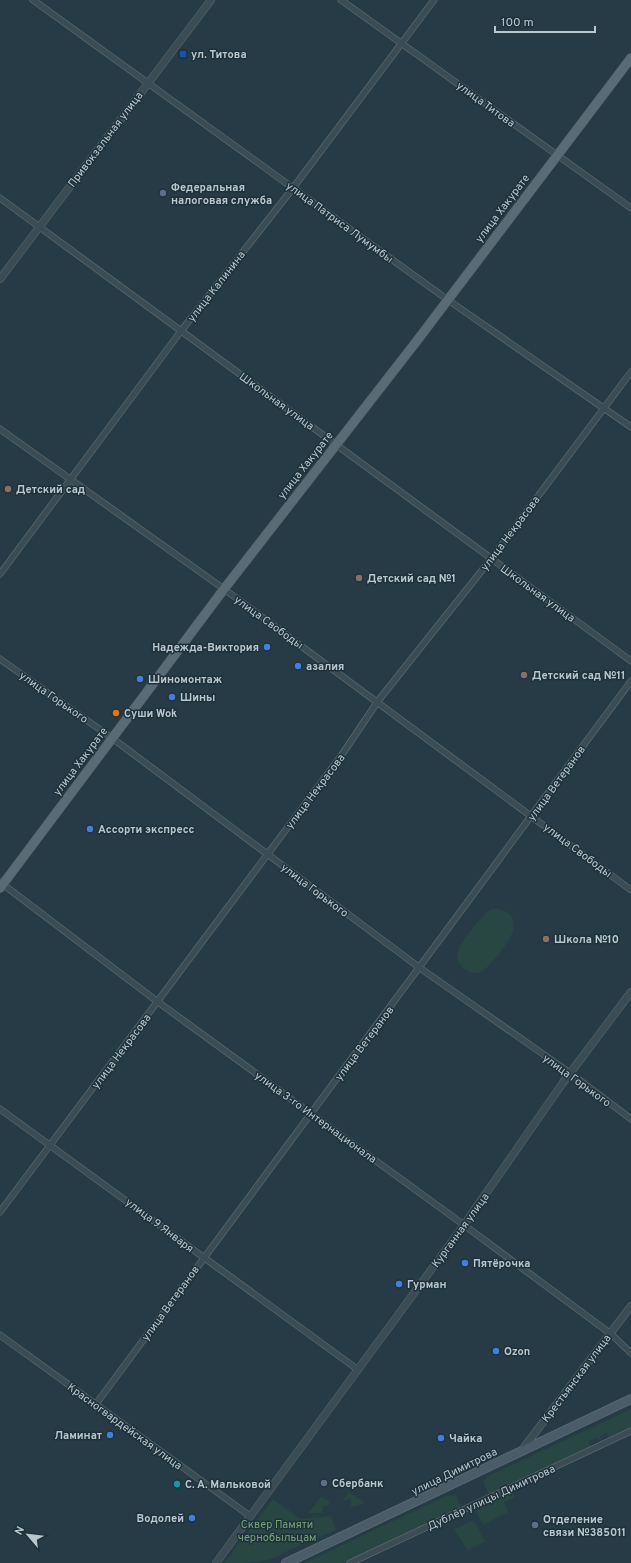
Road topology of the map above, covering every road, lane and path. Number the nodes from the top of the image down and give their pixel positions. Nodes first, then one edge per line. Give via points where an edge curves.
1 (33, 0) edge
2 (211, 0) edge
3 (341, 0) edge
4 (434, 0) edge
5 (401, 43) junction
6 (631, 58) edge
7 (148, 83) junction
8 (556, 156) junction
9 (293, 188) junction
10 (0, 198) edge
11 (631, 208) edge
12 (39, 227) junction
13 (0, 279) edge
14 (448, 300) junction
15 (181, 331) junction
16 (631, 372) edge
17 (604, 408) junction
18 (631, 427) edge
19 (0, 429) edge
20 (336, 445) junction
21 (70, 480) junction
22 (491, 559) junction
23 (0, 574) edge
24 (224, 589) junction
25 (0, 659) edge
26 (631, 661) edge
27 (631, 681) edge
28 (378, 701) junction
29 (112, 738) junction
30 (532, 815) junction
31 (268, 854) junction
32 (1, 885) edge
33 (631, 890) edge
34 (420, 968) junction
35 (631, 992) edge
36 (158, 1002) junction
37 (570, 1074) junction
38 (0, 1109) edge
39 (311, 1115) junction
40 (631, 1119) edge
41 (50, 1145) junction
42 (0, 1212) edge
43 (464, 1225) junction
44 (204, 1257) junction
45 (631, 1306) edge
46 (611, 1334) junction
47 (0, 1335) edge
48 (631, 1354) edge
49 (357, 1369) junction
50 (631, 1399) edge
51 (96, 1404) junction
52 (631, 1431) edge
53 (522, 1450) junction
54 (250, 1516) junction
55 (216, 1563) edge
56 (286, 1563) edge
57 (350, 1563) edge

1 - 7 street, улица Патриса Лумумбы
2 - 7 street, Привокзальная улица
3 - 5 street, улица Титова
4 - 5 street, улица Калинина
5 - 8 street, улица Титова
5 - 9 street, улица Калинина
6 - 8 main road, улица Хакурате
7 - 9 street, улица Патриса Лумумбы
7 - 12 street, Привокзальная улица
8 - 11 street, улица Титова
8 - 14 main road, улица Хакурате
9 - 14 street, улица Патриса Лумумбы
9 - 15 street, улица Калинина
10 - 12 street, Школьная улица
12 - 13 street, Привокзальная улица
12 - 15 street, Школьная улица
14 - 17 street, улица Патриса Лумумбы
14 - 20 main road, улица Хакурате
15 - 20 street, Школьная улица
15 - 21 street, улица Калинина
16 - 17 street, улица Некрасова
17 - 18 street, улица Патриса Лумумбы
17 - 22 street, улица Некрасова
19 - 21 street, улица Свободы
20 - 22 street, Школьная улица
20 - 24 main road, улица Хакурате
21 - 23 street, улица Калинина
21 - 24 street, улица Свободы
22 - 26 street, Школьная улица
22 - 28 street, улица Некрасова
24 - 28 street, улица Свободы
24 - 29 main road, улица Хакурате
25 - 29 street, улица Горького
27 - 30 street, улица Ветеранов
28 - 30 street, улица Свободы
28 - 31 street, улица Некрасова via 341,756
29 - 31 street, улица Горького
29 - 32 main road, улица Хакурате
30 - 33 street, улица Свободы
30 - 34 street, улица Ветеранов
31 - 34 street, улица Горького
31 - 36 street, улица Некрасова
32 - 36 street, улица 3-го Интернационала
34 - 37 street, улица Горького
34 - 39 street, улица Ветеранов
35 - 37 street, Курганная улица
36 - 39 street, улица 3-го Интернационала
36 - 41 street, улица Некрасова
37 - 40 street, улица Горького
37 - 43 street, Курганная улица
38 - 41 street, улица 9 Января
39 - 43 street, улица 3-го Интернационала
39 - 44 street, улица Ветеранов
41 - 42 street, улица Некрасова
41 - 44 street, улица 9 Января
43 - 46 street, улица 3-го Интернационала
43 - 49 street, Курганная улица
44 - 49 street, улица 9 Января
44 - 51 street, улица Ветеранов
45 - 46 street, Крестьянская улица
46 - 48 street, улица 3-го Интернационала
46 - 53 street, Крестьянская улица
47 - 51 street, Красногвардейская улица
49 - 54 street, Курганная улица
50 - 53 main road, улица Димитрова
51 - 54 street, Красногвардейская улица
52 - 57 street, Дублёр улицы Димитрова
53 - 56 main road, улица Димитрова
54 - 55 street, Курганная улица

